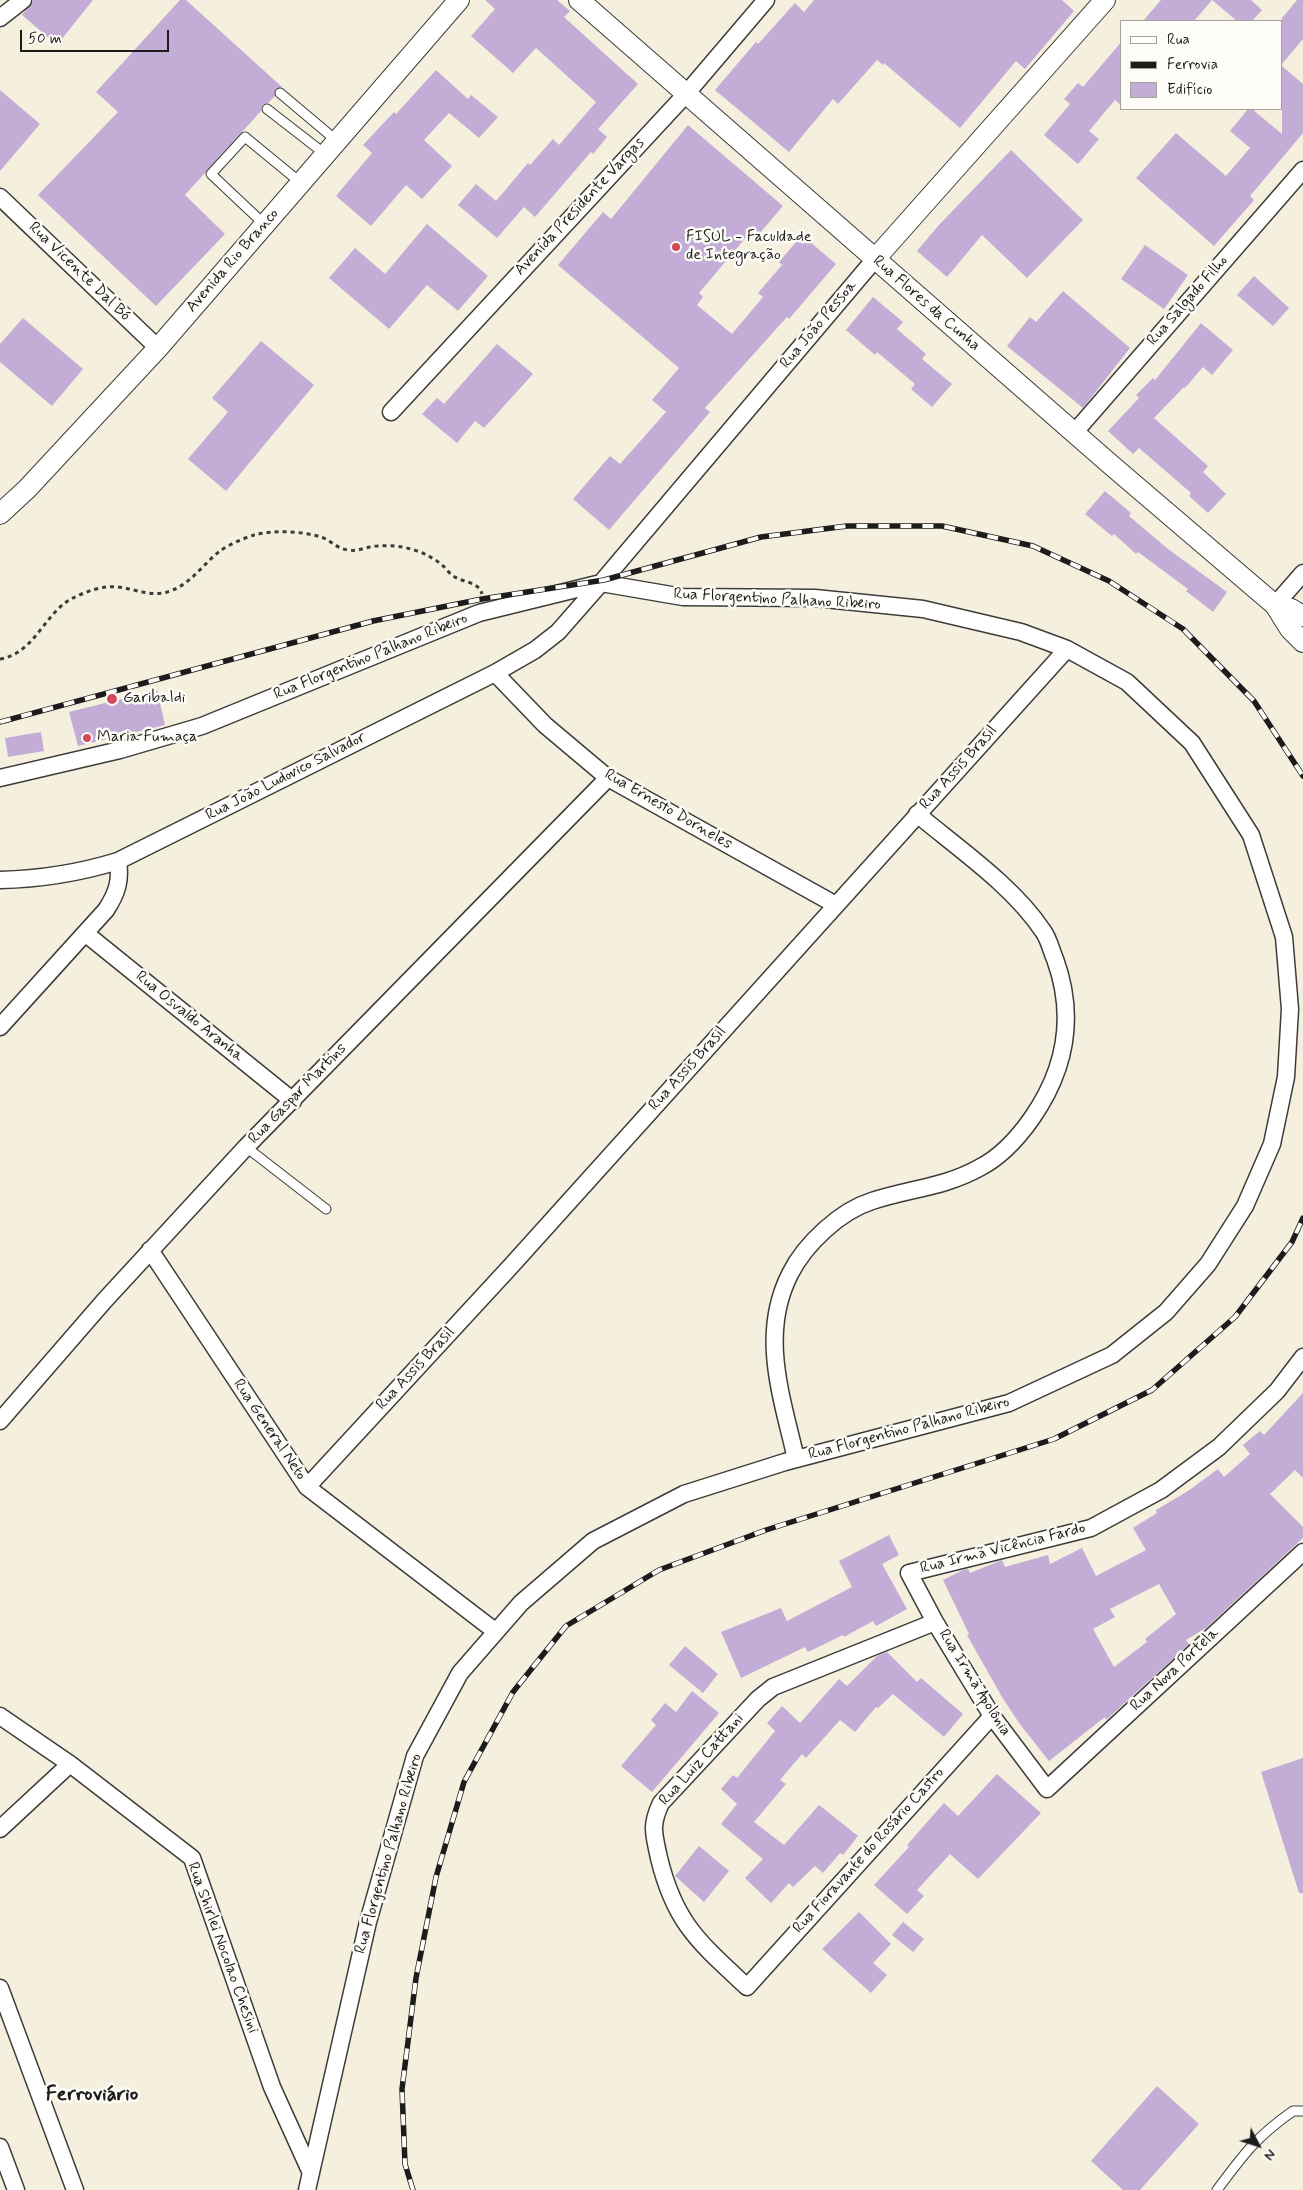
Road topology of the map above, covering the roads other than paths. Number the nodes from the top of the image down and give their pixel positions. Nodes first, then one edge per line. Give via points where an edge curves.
1 (23, 0) edge
2 (459, 0) edge
3 (579, 0) edge
4 (766, 0) edge
5 (1105, 0) edge
6 (0, 18) edge
7 (280, 93) dead end
8 (686, 94) junction
9 (267, 109) dead end
10 (331, 148) junction
11 (1303, 170) edge
12 (301, 183) junction
13 (0, 197) edge
14 (264, 224) junction
15 (875, 259) junction
16 (158, 348) junction
17 (391, 412) dead end
18 (1074, 432) junction
19 (0, 514) edge
20 (1303, 573) edge
21 (601, 583) junction
22 (1275, 605) junction
23 (1299, 626) edge
24 (558, 632) joint
25 (1067, 649) junction
26 (495, 673) junction
27 (0, 778) edge
28 (608, 778) junction
29 (918, 814) junction
30 (118, 861) junction
31 (0, 880) edge
32 (836, 905) junction
33 (85, 933) junction
34 (0, 1027) edge
35 (292, 1101) junction
36 (246, 1147) junction
37 (326, 1209) dead end
38 (150, 1250) junction
39 (1303, 1357) edge
40 (0, 1421) edge
41 (796, 1459) junction
42 (307, 1487) junction
43 (1303, 1552) edge
44 (909, 1572) joint
45 (935, 1622) junction
46 (496, 1631) junction
47 (0, 1716) edge
48 (992, 1716) junction
49 (70, 1764) junction
50 (1047, 1789) joint
51 (0, 1829) edge
52 (747, 1987) joint
53 (0, 1988) edge
54 (1303, 2111) edge
55 (0, 2147) edge
56 (311, 2173) junction
57 (16, 2190) edge
58 (75, 2190) edge
59 (307, 2190) edge
60 (1217, 2190) edge

1 - 6 street
2 - 10 street, Avenida Rio Branco
3 - 8 street, Rua Flores da Cunha
4 - 8 street, Avenida Presidente Vargas
5 - 15 street, Rua João Pessoa
7 - 10 lane
8 - 15 street, Rua Flores da Cunha
8 - 17 street, Avenida Presidente Vargas
9 - 10 lane
10 - 12 street, Avenida Rio Branco
11 - 18 street, Rua Salgado Filho
12 - 14 street, Avenida Rio Branco
12 - 14 lane via 245,137 211,174
13 - 16 street, Rua Vicente Dal Bó
14 - 16 street, Avenida Rio Branco
15 - 18 street, Rua Flores da Cunha
15 - 21 street, Rua João Pessoa
16 - 19 street, Avenida Rio Branco
18 - 22 street, Rua Flores da Cunha
20 - 22 street
21 - 24 street, Rua João Pessoa
21 - 25 street, Rua Florgentino Palhano Ribeiro via 682,597 815,598 923,608 1021,632
21 - 27 street, Rua Florgentino Palhano Ribeiro via 479,613 202,726 120,750
22 - 23 street, Rua Flores da Cunha via 1292,609
24 - 26 street, Rua João Ludovico Salvador via 535,650
25 - 29 street, Rua Assis Brasil
25 - 41 street, Rua Florgentino Palhano Ribeiro via 1127,682 1192,743 1251,835 1284,937 1290,1009 1286,1077 1272,1144 1245,1206 1208,1264 1166,1312 1112,1355 1009,1403
26 - 28 street, Rua Ernesto Dorneles via 545,725
26 - 30 street, Rua João Ludovico Salvador
28 - 32 street, Rua Ernesto Dorneles
28 - 35 street, Rua Gaspar Martins
29 - 32 street, Rua Assis Brasil
29 - 41 street via 1013,895 1044,932 1062,980 1067,1024 1060,1065 1046,1097 1017,1139 981,1168 949,1183 870,1201 836,1220 810,1244 790,1274 778,1308 773,1342 775,1371
30 - 31 street, Rua João Ludovico Salvador via 77,872
30 - 33 street via 120,880 117,890 106,910
32 - 42 street, Rua Assis Brasil via 518,1259
33 - 34 street
33 - 35 street, Rua Osvaldo Aranha
35 - 36 street, Rua Gaspar Martins
36 - 37 lane
36 - 38 street, Rua Gaspar Martins
38 - 40 street, Rua Gaspar Martins
38 - 42 street, Rua General Neto
39 - 44 street, Rua Irmã Vicência Fardo via 1277,1391 1219,1447 1162,1490 1091,1528
41 - 46 street, Rua Florgentino Palhano Ribeiro via 684,1494 593,1541 521,1603
42 - 46 street, Rua General Neto
43 - 50 street, Rua Nova Portela
44 - 45 street, Rua Irmã Apolônia
45 - 48 street, Rua Irmã Apolônia
45 - 52 street, Rua Luiz Cattani via 773,1687 660,1803 652,1828 667,1888 698,1941
46 - 56 street, Rua Florgentino Palhano Ribeiro via 460,1673 415,1756 368,1922
47 - 49 street, Rua Shirlei Nocolao Chesini
48 - 50 street, Rua Irmã Apolônia
48 - 52 street, Rua Fioravante do Rosário Castro
49 - 51 street
49 - 56 street, Rua Shirlei Nocolao Chesini via 192,1858 272,2087
53 - 58 street
54 - 60 lane via 1293,2110 1267,2129 1248,2148
55 - 57 street
56 - 59 street, Rua Florgentino Palhano Ribeiro

